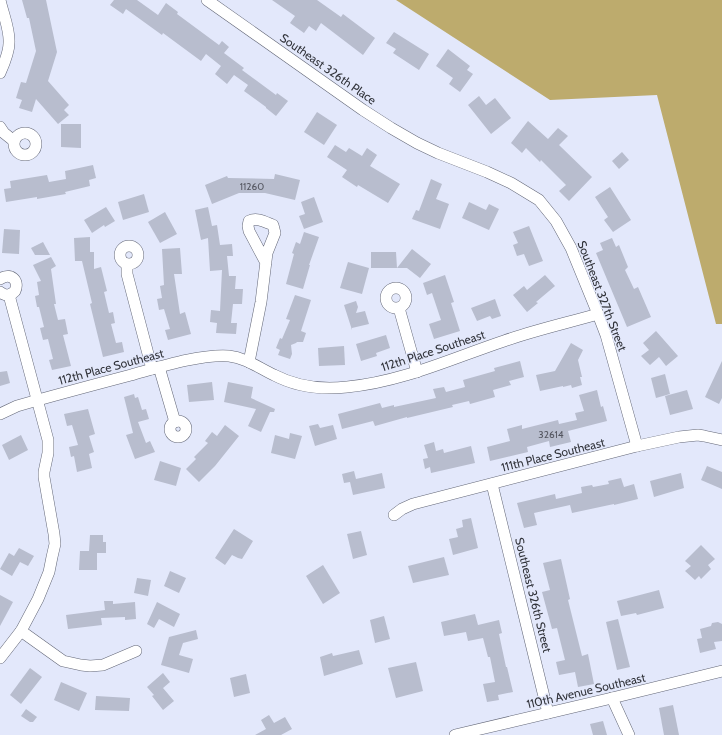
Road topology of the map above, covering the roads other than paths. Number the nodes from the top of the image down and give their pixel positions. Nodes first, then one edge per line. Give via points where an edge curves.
1 (207, 0) edge
2 (0, 4) edge
3 (0, 73) edge
4 (0, 127) edge
5 (14, 141) dead end
6 (438, 153) joint
7 (266, 263) dead end
8 (127, 264) dead end
9 (0, 280) edge
10 (5, 293) edge
11 (399, 308) dead end
12 (598, 314) junction
13 (249, 362) junction
14 (155, 368) junction
15 (418, 372) junction
16 (37, 400) junction
17 (0, 414) edge
18 (175, 422) dead end
19 (722, 440) edge
20 (637, 446) junction
21 (492, 484) junction
22 (394, 515) dead end
23 (21, 630) junction
24 (136, 651) dead end
25 (0, 658) edge
26 (722, 671) edge
27 (612, 698) junction
28 (548, 713) junction
29 (471, 733) edge
30 (456, 735) edge
31 (629, 735) edge

1 - 6 street, Southeast 326th Place via 362,110
2 - 3 street via 8,29 9,43
4 - 5 street
6 - 12 street, Southeast 327th Street via 511,183 538,200 556,221 571,248
7 - 13 street
8 - 14 street via 127,274
9 - 10 street via 5,276 14,279 16,288 12,294
10 - 16 street
11 - 15 street
12 - 15 street, 112th Place Southeast via 505,340
12 - 20 street, Southeast 327th Street
13 - 14 street, 112th Place Southeast via 235,357 211,356
13 - 15 street, 112th Place Southeast via 290,382 319,388 357,386
14 - 16 street, 112th Place Southeast
14 - 18 street
16 - 17 street, 112th Place Southeast
16 - 23 street via 48,440 44,477 55,544 49,572
19 - 20 street, 111th Place Southeast via 698,435
20 - 21 street, 111th Place Southeast
21 - 22 street, 111th Place Southeast via 413,504
21 - 28 street, Southeast 326th Street
23 - 24 street via 63,661 80,665 103,665
23 - 25 street
26 - 27 street, 110th Avenue Southeast
27 - 28 street, 110th Avenue Southeast
27 - 31 street
28 - 29 street, 110th Avenue Southeast
29 - 30 street, 110th Avenue Southeast

